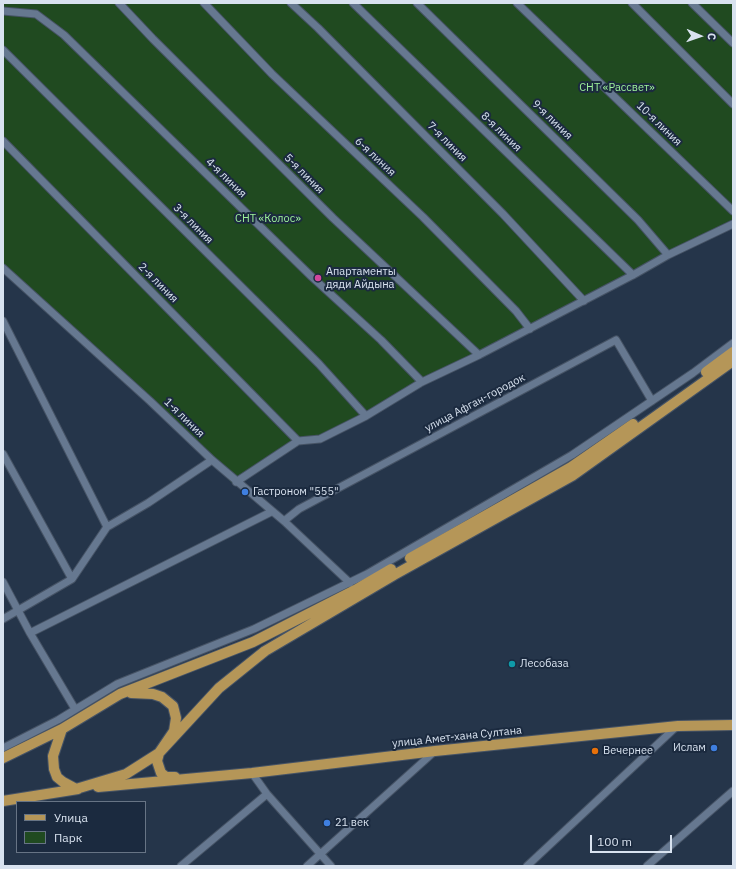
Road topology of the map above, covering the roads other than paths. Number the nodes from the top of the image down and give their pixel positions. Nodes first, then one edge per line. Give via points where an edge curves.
1 (119, 3) edge
2 (204, 3) edge
3 (291, 3) edge
4 (353, 3) edge
5 (417, 3) edge
6 (517, 3) edge
7 (632, 3) edge
8 (692, 3) edge
9 (3, 11) edge
10 (733, 43) edge
11 (3, 50) edge
12 (733, 104) edge
13 (3, 141) edge
14 (733, 212) edge
15 (733, 224) edge
16 (668, 255) junction
17 (3, 268) edge
18 (634, 275) junction
19 (584, 301) junction
20 (3, 321) edge
21 (530, 329) junction
22 (733, 342) edge
23 (733, 352) edge
24 (479, 355) junction
25 (733, 361) edge
26 (422, 382) junction
27 (652, 401) junction
28 (366, 416) junction
29 (298, 441) junction
30 (3, 454) edge
31 (212, 460) junction
32 (236, 482) junction
33 (271, 512) junction
34 (284, 521) junction
35 (107, 527) junction
36 (72, 579) junction
37 (3, 582) edge
38 (350, 583) junction
39 (18, 609) junction
40 (3, 619) edge
41 (30, 633) junction
42 (120, 694) junction
43 (75, 709) junction
44 (733, 725) edge
45 (678, 726) junction
46 (62, 728) junction
47 (3, 748) edge
48 (435, 751) junction
49 (159, 753) junction
50 (3, 758) edge
51 (252, 773) junction
52 (184, 778) junction
53 (76, 789) junction
54 (733, 791) edge
55 (267, 794) junction
56 (3, 802) edge
57 (320, 854) junction
58 (181, 866) edge
59 (307, 866) edge
60 (331, 866) edge
61 (526, 866) edge
62 (647, 866) edge

1 - 24 street, 5-я линия via 152,39 333,218
2 - 21 street, 6-я линия via 272,74 434,228 516,311
3 - 19 street, 7-я линия via 503,214
4 - 18 street, 8-я линия
5 - 16 street, 9-я линия via 638,220
6 - 14 street, 10-я линия
7 - 12 street
8 - 10 street
9 - 26 street, 4-я линия via 36,14 64,35
11 - 28 street, 3-я линия via 319,364
13 - 29 street, 2-я линия
15 - 16 street
16 - 18 street
17 - 31 street, 1-я линия
18 - 19 street
19 - 21 street
20 - 35 street
21 - 24 street
22 - 27 street
23 - 42 main road via 571,467 355,590 252,642
24 - 26 street
25 - 49 main road via 572,476 394,575 265,651 219,688
26 - 28 street
27 - 34 street, улица Афган-городок via 616,340 298,509
27 - 38 street via 572,455
28 - 29 street via 320,439
29 - 32 street
30 - 36 street
31 - 32 street, 1-я линия
31 - 35 street
32 - 33 street, 1-я линия
33 - 34 street, 1-я линия
33 - 41 street
34 - 38 street, 1-я линия
35 - 36 street
36 - 39 street
37 - 39 street
38 - 43 street via 254,629 117,684
39 - 40 street
39 - 41 street
41 - 43 street
42 - 46 main road
42 - 49 main road via 145,692 162,697 173,706 176,718 174,731
43 - 47 street
44 - 45 main road, улица Амет-хана Султана
45 - 48 main road, улица Амет-хана Султана
45 - 61 street
46 - 50 main road
46 - 53 main road via 53,756 54,769 57,777
48 - 51 main road, улица Амет-хана Султана
48 - 57 street
49 - 52 main road via 157,761 161,773 166,777
49 - 53 main road via 126,774
51 - 52 main road, улица Амет-хана Султана
51 - 55 street
52 - 53 main road
53 - 56 main road
54 - 62 street
55 - 57 street
55 - 58 street
57 - 59 street
57 - 60 street

